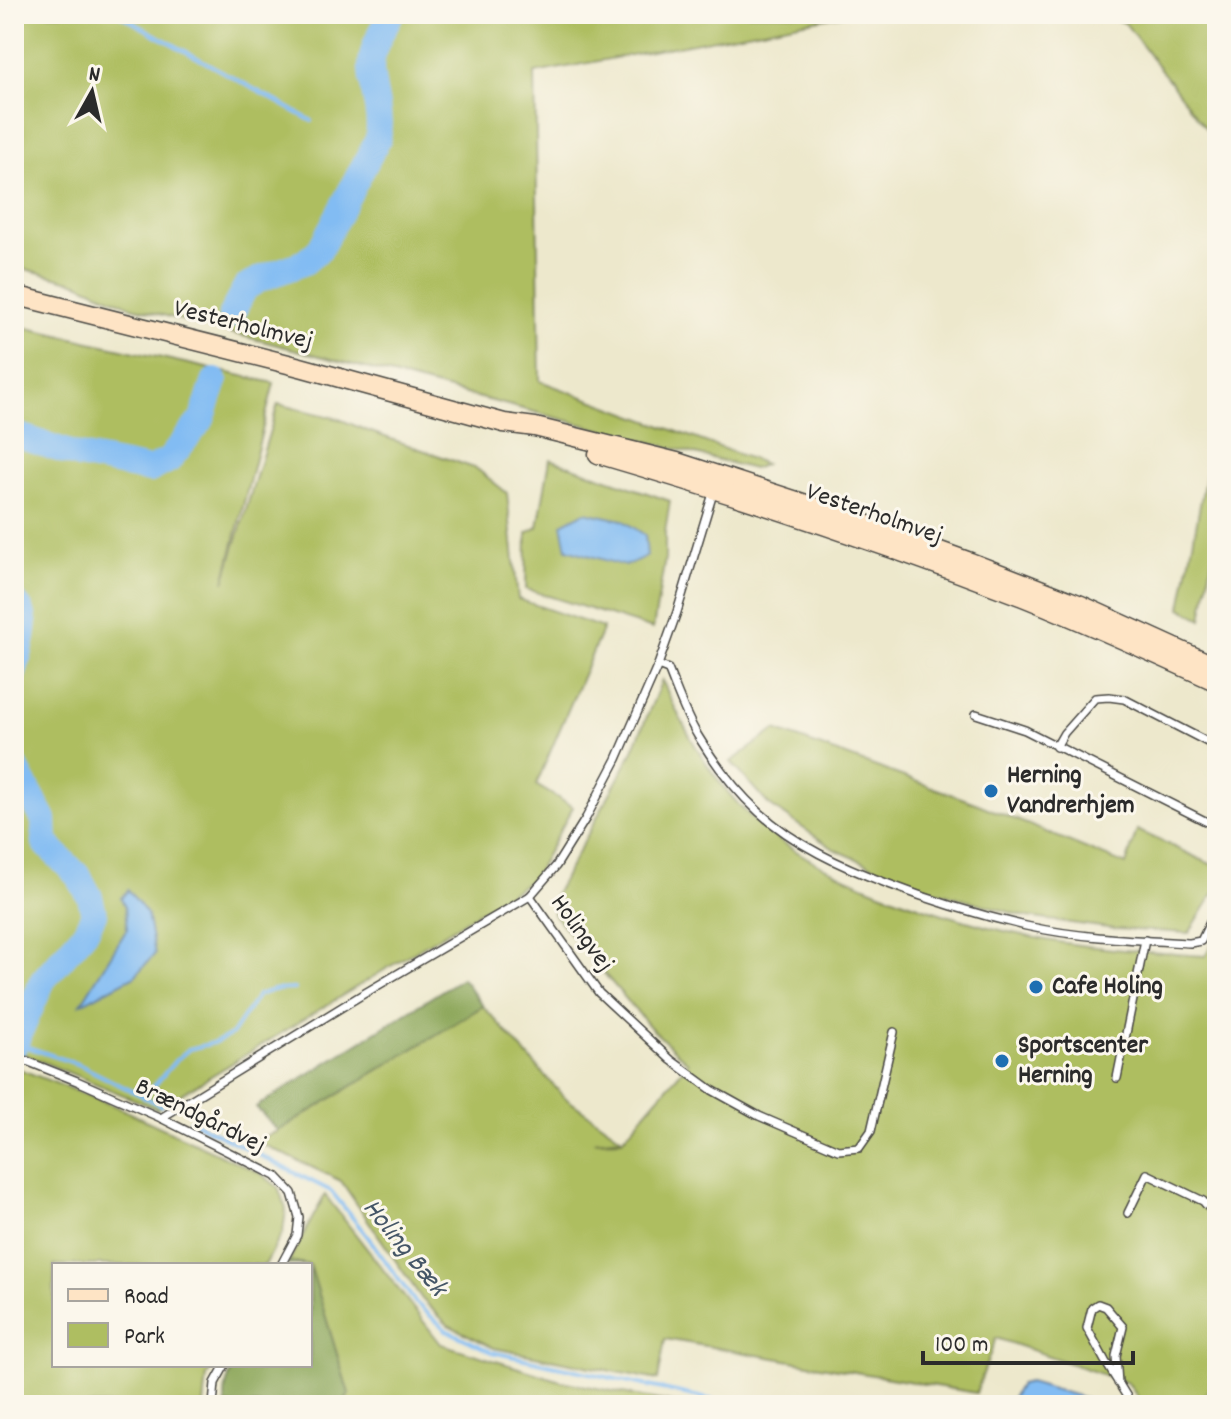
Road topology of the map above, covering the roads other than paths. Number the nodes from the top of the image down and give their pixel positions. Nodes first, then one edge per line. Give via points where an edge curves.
1 (14, 295) edge
2 (716, 482) junction
3 (658, 665) junction
4 (1217, 667) edge
5 (1217, 682) edge
6 (976, 714) dead end
7 (1056, 747) junction
8 (1217, 747) edge
9 (1217, 827) edge
10 (530, 896) junction
11 (1217, 908) edge
12 (1145, 940) junction
13 (894, 1032) dead end
14 (14, 1056) edge
15 (1117, 1078) dead end
16 (161, 1118) junction
17 (1128, 1213) dead end
18 (1217, 1217) edge
19 (282, 1263) edge
20 (224, 1367) edge
21 (1118, 1383) junction
22 (213, 1405) edge
23 (1132, 1405) edge

1 - 2 street, Vesterholmvej via 504,423 635,451
2 - 3 lane
2 - 4 street, Vesterholmvej via 837,514 1011,578
2 - 5 street, Vesterholmvej via 1025,598
3 - 10 lane via 586,818
3 - 12 lane via 668,669 698,736 727,775 759,812 803,845 852,870 966,911 1029,927
6 - 7 lane
7 - 8 lane via 1095,698 1109,697 1124,699
7 - 9 lane
10 - 13 lane, Holingvej via 599,993 671,1060 759,1116 838,1150 859,1148 871,1131
10 - 16 lane, Holingvej
11 - 12 lane via 1201,941
12 - 15 lane
14 - 16 lane, Brændgårdvej
16 - 19 lane, Brændgårdvej via 276,1176 292,1193 299,1217 297,1235
17 - 18 lane via 1147,1174 1203,1201
20 - 22 lane via 215,1383
21 - 21 lane via 1116,1356 1123,1327 1098,1304 1087,1328
21 - 23 lane

